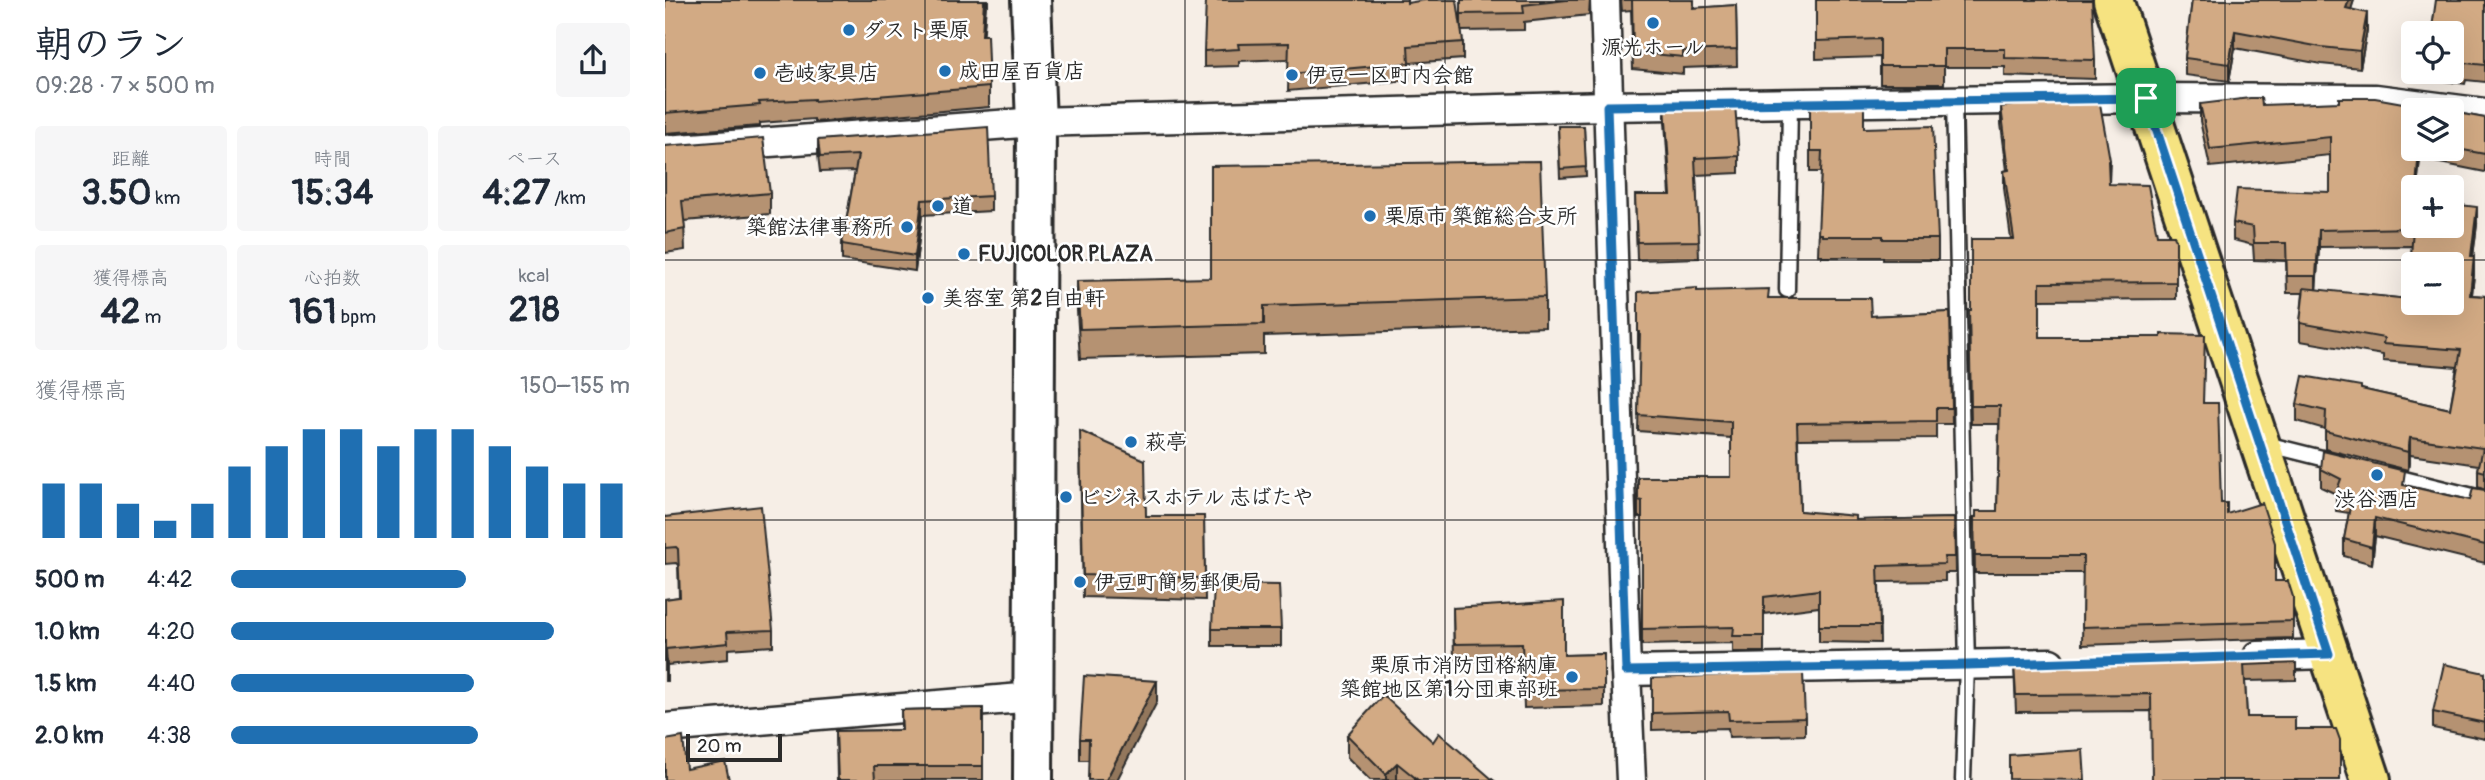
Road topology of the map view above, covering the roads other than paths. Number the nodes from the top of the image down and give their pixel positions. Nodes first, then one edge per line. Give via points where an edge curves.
1 (1031, 0) edge
2 (1605, 0) edge
3 (2113, 0) edge
4 (2146, 98) junction
5 (1954, 101) junction
6 (1790, 104) junction
7 (1607, 106) junction
8 (2485, 113) edge
9 (1036, 122) junction
10 (665, 150) edge
11 (1787, 290) dead end
12 (2258, 442) junction
13 (2351, 465) edge
14 (2378, 472) edge
15 (2485, 499) edge
16 (2329, 654) junction
17 (2232, 657) edge
18 (2078, 662) edge
19 (1967, 665) junction
20 (1626, 671) junction
21 (1034, 698) junction
22 (665, 728) edge
23 (1033, 780) edge
24 (1631, 780) edge
25 (1963, 780) edge
26 (2371, 780) edge

1 - 9 street
2 - 7 street
3 - 4 main road
4 - 5 street
4 - 8 street via 2376,99
4 - 12 main road
5 - 6 street
5 - 19 lane
6 - 7 street
6 - 11 lane
7 - 9 street
7 - 20 street
9 - 10 street
9 - 21 street
12 - 13 lane
12 - 16 main road
14 - 15 lane
16 - 17 street
16 - 26 main road
18 - 19 street
19 - 20 street
19 - 25 lane
20 - 24 street
21 - 22 street
21 - 23 street

